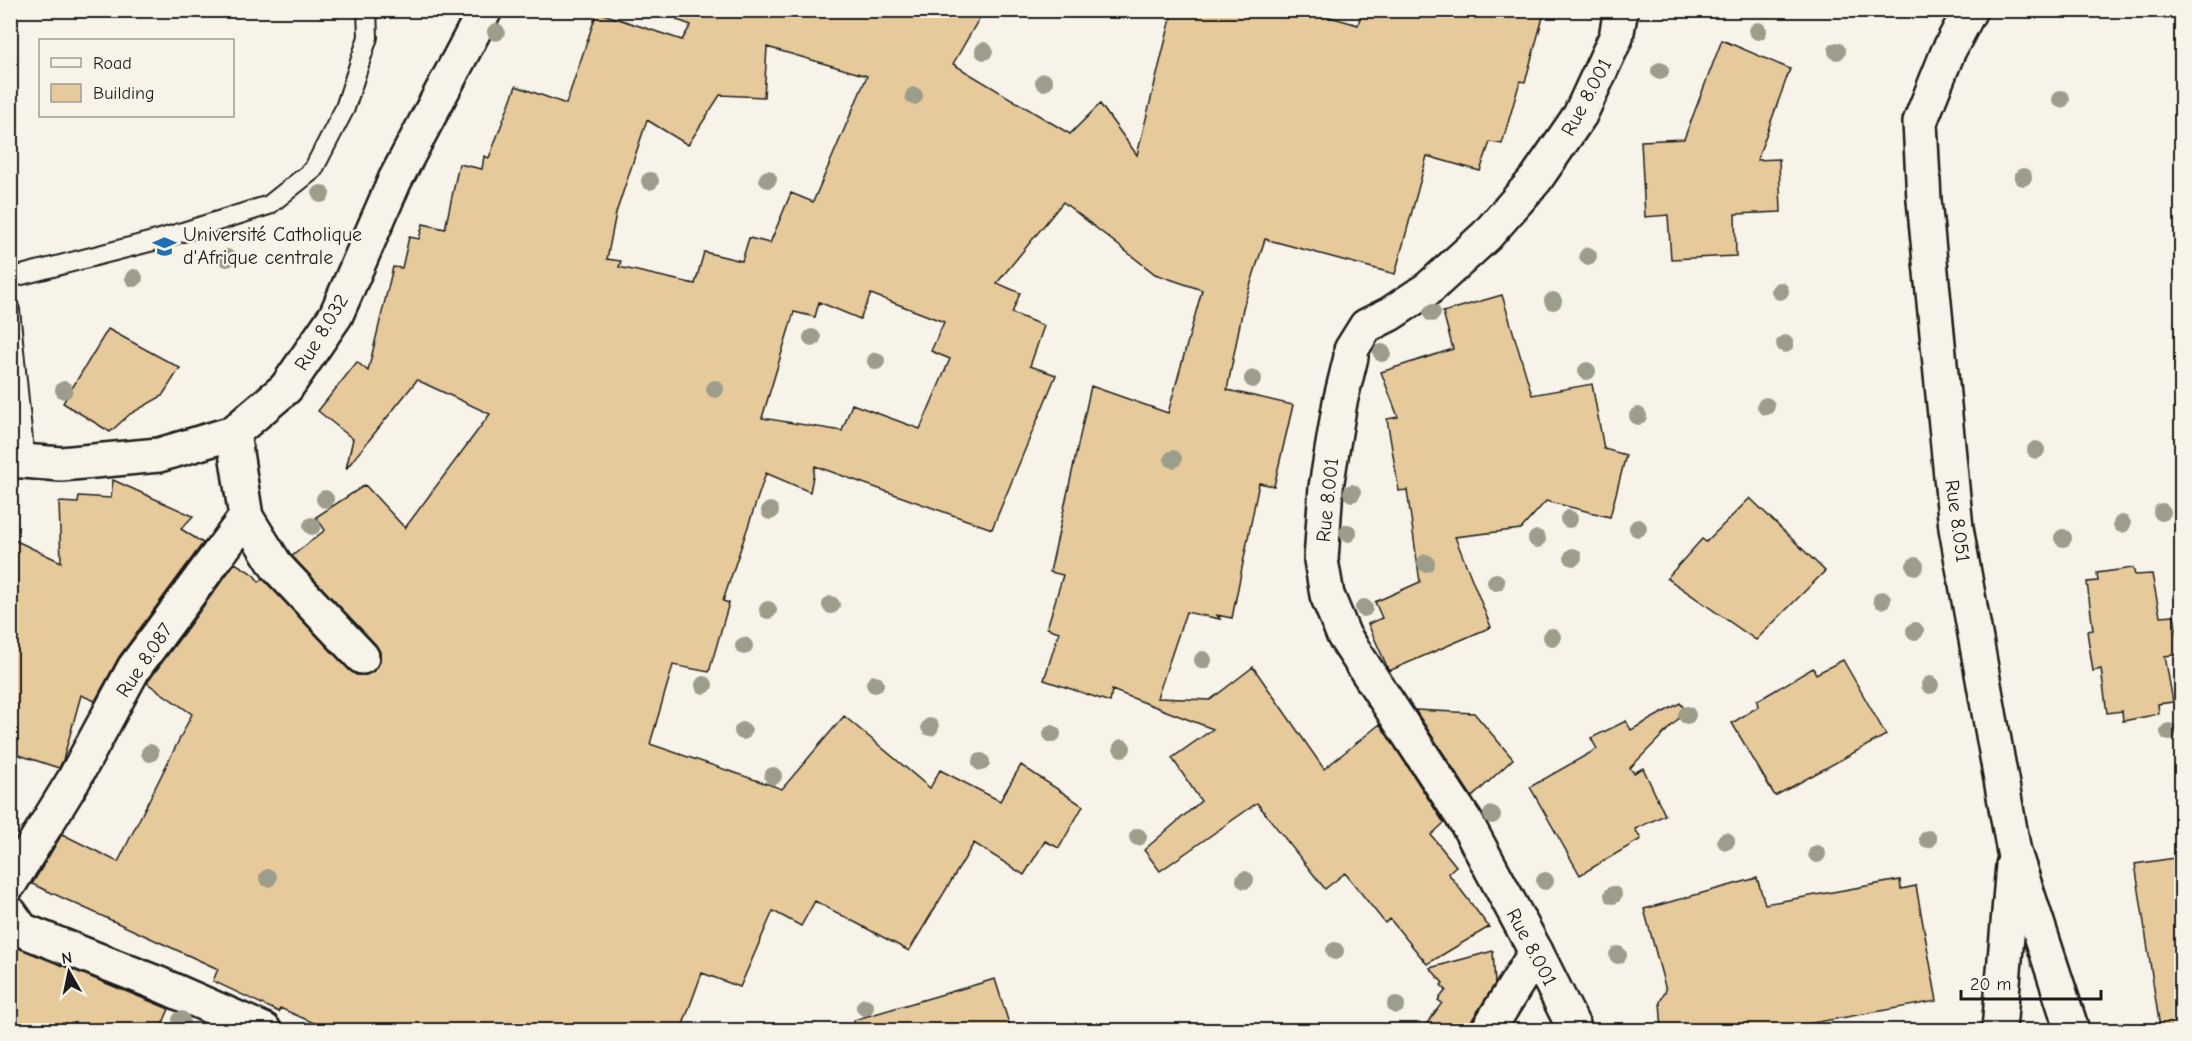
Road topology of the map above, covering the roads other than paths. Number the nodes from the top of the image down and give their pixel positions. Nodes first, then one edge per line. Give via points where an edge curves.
1 (367, 10) edge
2 (485, 10) edge
3 (1621, 10) edge
4 (1970, 10) edge
5 (10, 278) edge
6 (10, 310) edge
7 (232, 433) junction
8 (18, 460) edge
9 (246, 517) junction
10 (362, 657) dead end
11 (2014, 852) junction
12 (10, 883) edge
13 (10, 913) edge
14 (1536, 952) junction
15 (264, 1030) edge
16 (1488, 1030) edge
17 (1575, 1030) edge
18 (1998, 1030) edge
19 (2072, 1030) edge

1 - 5 lane via 368,37 345,108 313,170 269,205 157,240
2 - 7 street, Rue 8.032 via 395,180 336,315 286,388
3 - 14 street, Rue 8.001 via 1616,37 1580,115 1536,179 1486,236 1429,288 1366,326 1351,350 1326,487 1321,560 1327,595 1344,636 1466,822
4 - 11 street, Rue 8.051 via 1920,122 1956,528
6 - 8 lane
7 - 8 street, Rue 8.032 via 159,455 61,464
7 - 9 street
9 - 10 street via 278,567
9 - 12 street, Rue 8.087 via 134,668 73,781
11 - 18 street
11 - 19 street, Rue 8.051
13 - 15 street via 22,930
14 - 16 street
14 - 17 street, Rue 8.001

